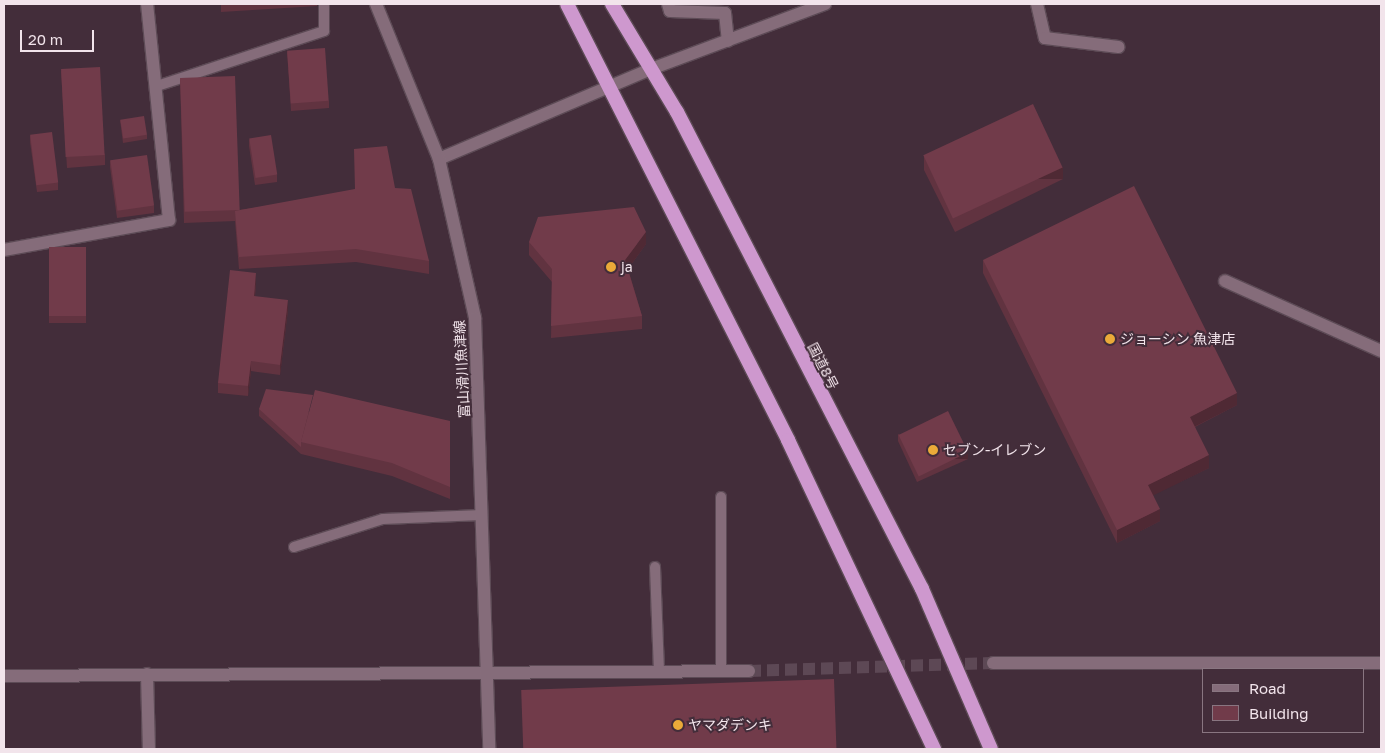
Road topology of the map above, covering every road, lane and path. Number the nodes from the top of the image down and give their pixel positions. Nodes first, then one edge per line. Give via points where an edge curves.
1 (147, 4) edge
2 (324, 4) edge
3 (376, 4) edge
4 (567, 4) edge
5 (612, 4) edge
6 (668, 4) edge
7 (825, 4) edge
8 (1037, 4) edge
9 (728, 40) junction
10 (1118, 47) dead end
11 (651, 69) junction
12 (157, 86) junction
13 (612, 87) junction
14 (439, 160) junction
15 (4, 250) edge
16 (1225, 281) dead end
17 (1381, 351) edge
18 (721, 497) dead end
19 (482, 515) junction
20 (294, 546) dead end
21 (654, 567) dead end
22 (993, 663) tunnel mouth
23 (1381, 664) edge
24 (721, 671) junction
25 (750, 671) tunnel mouth
26 (488, 672) junction
27 (659, 672) junction
28 (147, 674) junction
29 (4, 676) edge
30 (149, 749) edge
31 (489, 749) edge
32 (934, 749) edge
33 (991, 749) edge

1 - 12 street
2 - 12 lane via 324,31
3 - 14 street, 富山滑川魚津線
4 - 13 highway
5 - 11 highway, 国道8号
6 - 9 street via 670,11 725,13
7 - 9 street
8 - 10 street via 1045,38
9 - 11 street
11 - 13 street
11 - 33 highway, 国道8号 via 677,112 922,589
12 - 15 street via 168,220
13 - 14 street
13 - 32 highway via 788,440
14 - 19 street, 富山滑川魚津線 via 475,318
16 - 17 street
18 - 24 lane
19 - 20 lane via 383,519
19 - 26 street, 富山滑川魚津線
21 - 27 lane
22 - 23 street
24 - 25 street
24 - 27 street
26 - 27 street
26 - 28 street
26 - 31 street, 富山滑川魚津線
28 - 29 street
28 - 30 street

